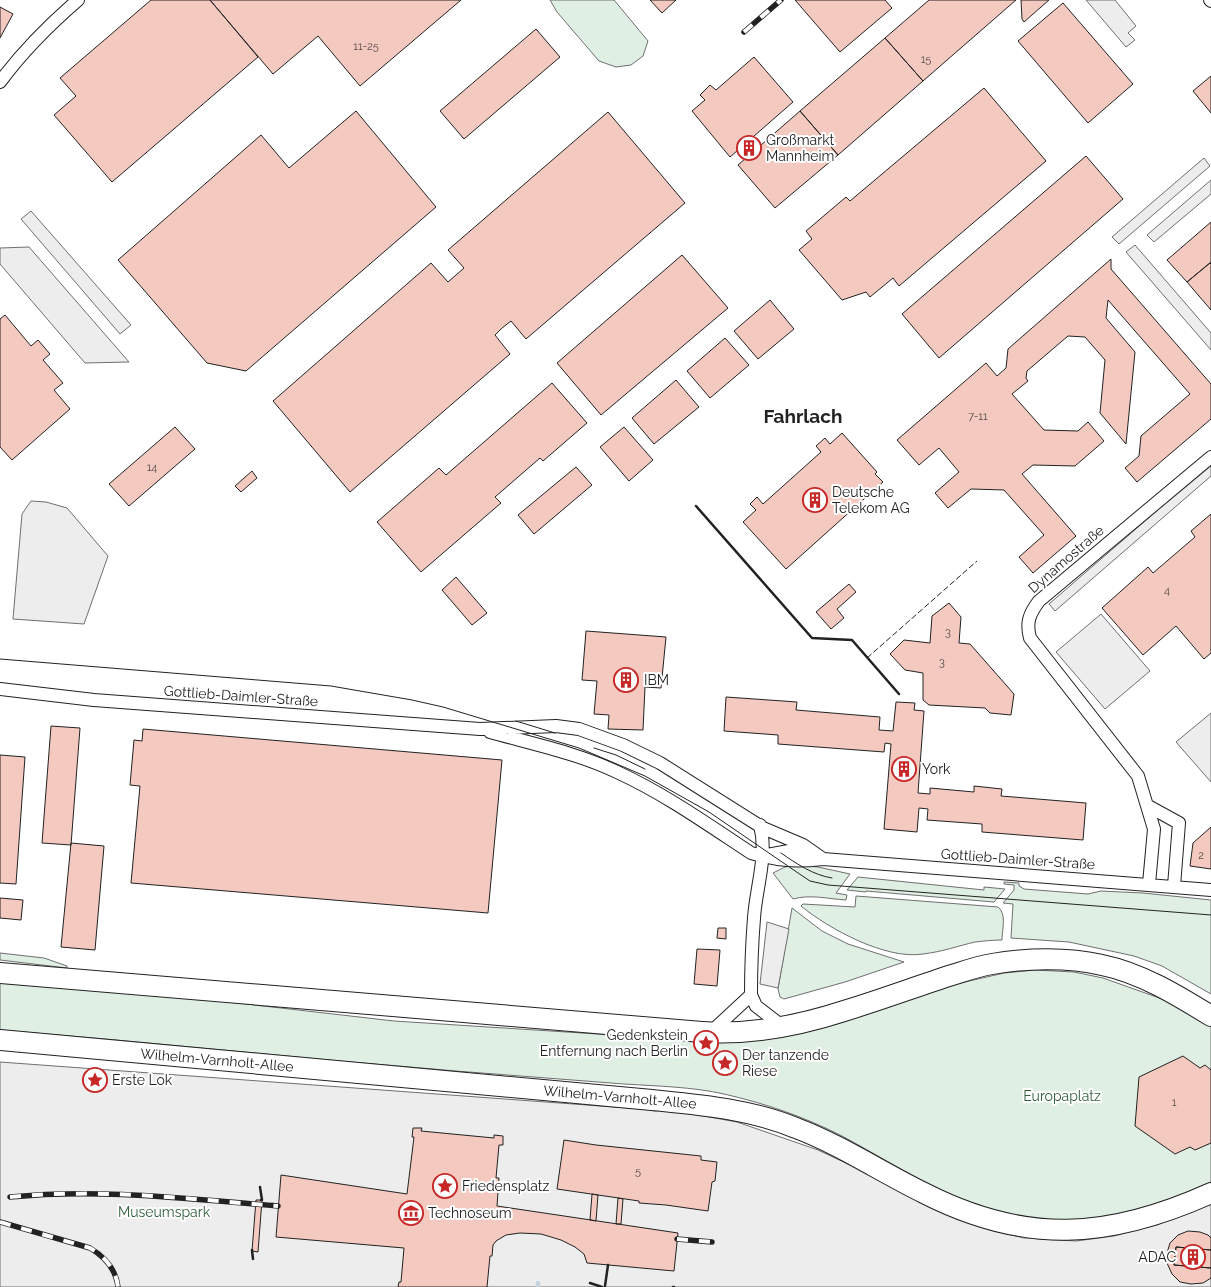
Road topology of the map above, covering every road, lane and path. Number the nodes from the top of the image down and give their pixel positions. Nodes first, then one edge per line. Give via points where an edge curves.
1 (78, 0) edge
2 (0, 82) edge
3 (1211, 457) edge
4 (0, 689) edge
5 (480, 729) junction
6 (579, 729) junction
7 (564, 751) junction
8 (1148, 806) junction
9 (1169, 818) junction
10 (760, 825) junction
11 (1154, 829) junction
12 (763, 856) junction
13 (823, 859) junction
14 (1149, 884) junction
15 (1174, 886) junction
16 (1211, 890) edge
17 (0, 973) edge
18 (751, 995) junction
19 (1211, 1016) edge
20 (782, 1026) junction
21 (710, 1033) junction
22 (0, 1040) edge
23 (1211, 1193) edge

1 - 2 street via 17,58
3 - 8 street, Dynamostraße via 1039,601 1030,612 1027,627 1030,638 1138,776
4 - 5 street, Gottlieb-Daimler-Straße via 94,700
5 - 6 street, Gottlieb-Daimler-Straße via 556,726
5 - 7 street, Gottlieb-Daimler-Straße
6 - 7 street via 565,737 562,743
6 - 10 street, Gottlieb-Daimler-Straße via 660,763
7 - 12 street, Gottlieb-Daimler-Straße via 643,784 751,852
8 - 9 street
8 - 11 street, Dynamostraße
9 - 11 street
9 - 15 street via 1179,823
10 - 12 street
10 - 13 street, Gottlieb-Daimler-Straße via 803,845
11 - 14 street, Dynamostraße
12 - 13 street, Gottlieb-Daimler-Straße via 795,862
12 - 18 street via 754,917
13 - 14 street, Gottlieb-Daimler-Straße
14 - 15 street, Gottlieb-Daimler-Straße
15 - 16 street, Gottlieb-Daimler-Straße
17 - 21 main road
18 - 20 street via 756,1006
18 - 21 street
19 - 20 main road via 1155,984 1119,969 1085,962 1042,960 992,964 843,1012
20 - 21 main road
22 - 23 main road, Wilhelm-Varnholt-Allee via 652,1100 748,1112 797,1128 925,1194 981,1217 1023,1228 1065,1230 1105,1227 1175,1208

